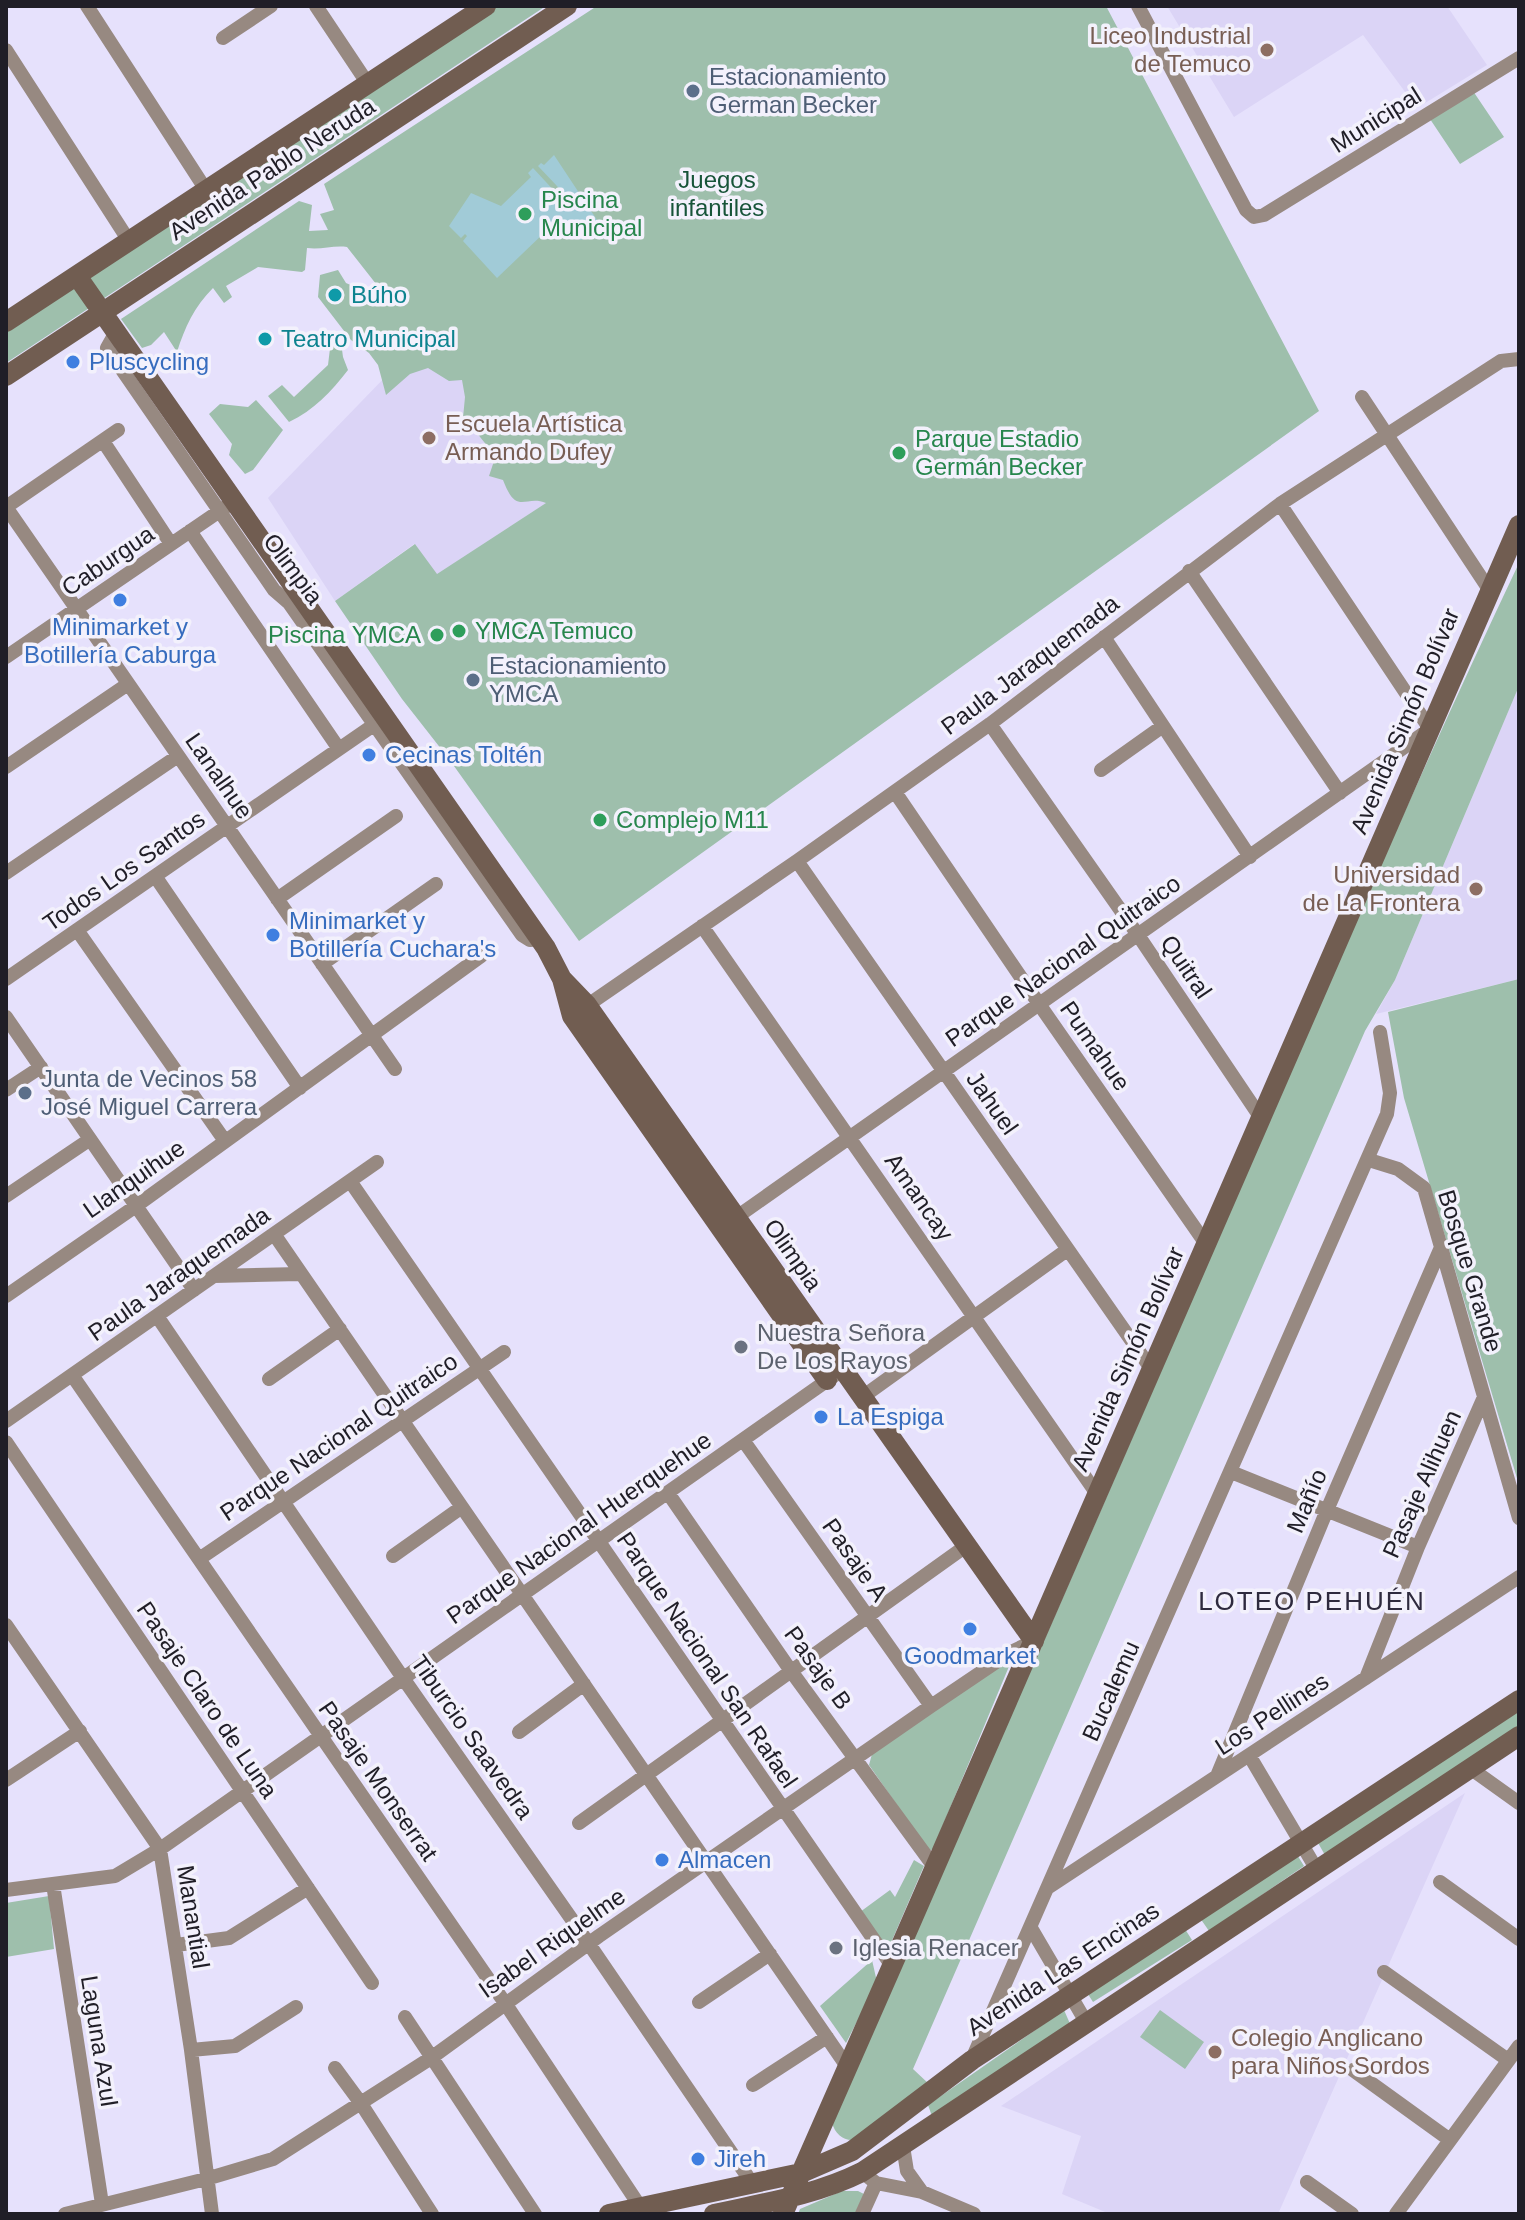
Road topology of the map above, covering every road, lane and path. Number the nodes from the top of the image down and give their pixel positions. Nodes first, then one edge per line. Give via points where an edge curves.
1 (87, 6) edge
2 (271, 6) edge
3 (316, 6) edge
4 (486, 6) edge
5 (1138, 6) edge
6 (559, 8) edge
7 (223, 38) dead end
8 (6, 50) edge
9 (1519, 58) edge
10 (368, 84) junction
11 (206, 190) junction
12 (129, 241) junction
13 (77, 276) junction
14 (102, 313) junction
15 (6, 322) edge
16 (1519, 359) edge
17 (6, 376) edge
18 (1362, 397) dead end
19 (118, 430) dead end
20 (1387, 434) junction
21 (103, 441) junction
22 (1280, 504) junction
23 (227, 506) junction
24 (6, 507) edge
25 (1519, 525) edge
26 (190, 531) junction
27 (171, 544) junction
28 (1189, 571) junction
29 (1490, 591) junction
30 (77, 609) junction
31 (1104, 637) junction
32 (6, 657) edge
33 (128, 684) junction
34 (379, 721) junction
35 (990, 724) junction
36 (1163, 726) junction
37 (1430, 729) junction
38 (339, 749) junction
39 (178, 756) junction
40 (6, 767) edge
41 (1101, 770) dead end
42 (895, 792) junction
43 (1340, 793) junction
44 (396, 816) dead end
45 (227, 826) junction
46 (1250, 857) junction
47 (797, 861) junction
48 (6, 873) edge
49 (155, 876) junction
50 (436, 884) dead end
51 (277, 899) junction
52 (702, 926) junction
53 (77, 930) junction
54 (1138, 935) junction
55 (481, 956) dead end
56 (322, 964) junction
57 (6, 979) edge
58 (1039, 1004) junction
59 (579, 1011) junction
60 (6, 1017) edge
61 (1380, 1032) dead end
62 (371, 1035) junction
63 (41, 1067) junction
64 (395, 1069) dead end
65 (944, 1072) junction
66 (300, 1088) junction
67 (6, 1090) edge
68 (1261, 1118) junction
69 (850, 1137) junction
70 (89, 1140) junction
71 (225, 1141) junction
72 (1369, 1160) junction
73 (377, 1162) dead end
74 (350, 1181) junction
75 (6, 1196) edge
76 (136, 1206) junction
77 (728, 1223) junction
78 (274, 1234) junction
79 (1206, 1244) junction
80 (1442, 1245) junction
81 (1067, 1250) junction
82 (300, 1274) junction
83 (214, 1276) junction
84 (194, 1290) junction
85 (6, 1296) edge
86 (157, 1316) junction
87 (976, 1316) junction
88 (340, 1329) junction
89 (504, 1352) dead end
90 (479, 1368) junction
91 (1152, 1370) junction
92 (72, 1375) junction
93 (834, 1375) junction
94 (269, 1379) dead end
95 (1484, 1397) junction
96 (861, 1398) junction
97 (6, 1421) edge
98 (402, 1421) junction
99 (743, 1440) junction
100 (6, 1442) edge
101 (1231, 1472) junction
102 (668, 1493) junction
103 (1097, 1494) junction
104 (283, 1502) junction
105 (462, 1507) junction
106 (1327, 1510) junction
107 (1519, 1518) edge
108 (599, 1541) junction
109 (966, 1546) junction
110 (1418, 1547) junction
111 (393, 1556) dead end
112 (199, 1559) junction
113 (1519, 1577) edge
114 (522, 1595) junction
115 (868, 1616) junction
116 (6, 1625) edge
117 (1034, 1641) junction
118 (791, 1671) junction
119 (403, 1678) junction
120 (1366, 1678) junction
121 (584, 1684) junction
122 (1519, 1700) edge
123 (931, 1706) junction
124 (723, 1720) junction
125 (80, 1731) junction
126 (519, 1732) dead end
127 (1519, 1736) edge
128 (320, 1737) junction
129 (1249, 1755) junction
130 (856, 1758) junction
131 (1470, 1768) junction
132 (646, 1775) junction
133 (1217, 1776) junction
134 (6, 1780) edge
135 (243, 1792) junction
136 (1519, 1803) edge
137 (783, 1810) junction
138 (579, 1823) dead end
139 (1301, 1843) junction
140 (160, 1849) junction
141 (706, 1863) junction
142 (935, 1868) junction
143 (1317, 1870) junction
144 (1440, 1882) dead end
145 (53, 1884) junction
146 (1048, 1887) junction
147 (308, 1888) junction
148 (6, 1890) edge
149 (1031, 1928) junction
150 (1519, 1939) edge
151 (589, 1944) junction
152 (176, 1945) junction
153 (770, 1954) junction
154 (892, 1966) junction
155 (1384, 1972) dead end
156 (372, 1983) dead end
157 (1070, 1996) junction
158 (699, 2002) dead end
159 (505, 2003) junction
160 (296, 2007) dead end
161 (405, 2017) dead end
162 (1086, 2022) junction
163 (827, 2037) junction
164 (1519, 2046) edge
165 (191, 2050) junction
166 (431, 2058) junction
167 (972, 2060) junction
168 (1508, 2060) junction
169 (335, 2068) dead end
170 (848, 2068) junction
171 (1353, 2070) dead end
172 (753, 2085) dead end
173 (360, 2102) junction
174 (826, 2118) junction
175 (1450, 2140) junction
176 (903, 2146) junction
177 (852, 2151) junction
178 (801, 2173) junction
179 (869, 2178) junction
180 (206, 2179) junction
181 (1307, 2182) dead end
182 (752, 2183) junction
183 (922, 2192) junction
184 (102, 2204) junction
185 (786, 2206) edge
186 (643, 2211) edge
187 (730, 2213) edge
188 (65, 2214) edge
189 (212, 2214) edge
190 (432, 2214) edge
191 (535, 2214) edge
192 (609, 2214) edge
193 (862, 2214) edge
194 (974, 2214) edge
195 (1352, 2214) edge
196 (1396, 2214) edge

1 - 11 street
2 - 7 street
3 - 10 street
4 - 10 street, Avenida Pablo Neruda
5 - 9 street, Municipal via 1254,217
6 - 14 street, Avenida Pablo Neruda
8 - 12 street
10 - 11 street, Avenida Pablo Neruda
11 - 12 street, Avenida Pablo Neruda
12 - 13 street, Avenida Pablo Neruda
13 - 14 street, Olimpia
13 - 15 street, Avenida Pablo Neruda
14 - 17 street, Avenida Pablo Neruda
14 - 23 street, Olimpia
16 - 20 street, Paula Jaraquemada via 1501,361
18 - 20 street
19 - 21 street
20 - 22 street, Paula Jaraquemada
20 - 29 street
21 - 24 street
21 - 27 street
22 - 28 street, Paula Jaraquemada
22 - 37 street
23 - 26 street, Caburgua
23 - 34 street, Olimpia
24 - 30 street, Lanalhue
25 - 29 street, Avenida Simón Bolívar
26 - 27 street, Caburgua
26 - 38 street
27 - 30 street, Caburgua
28 - 31 street, Paula Jaraquemada
28 - 43 street
29 - 37 street, Avenida Simón Bolívar
30 - 32 street, Caburgua
30 - 33 street, Lanalhue
31 - 35 street, Paula Jaraquemada
31 - 36 street
33 - 39 street, Lanalhue
33 - 40 street
34 - 38 street, Todos Los Santos
34 - 59 street, Olimpia via 540,939
35 - 42 street, Paula Jaraquemada
35 - 54 street, Quitral
36 - 41 street
36 - 46 street
37 - 43 street, Parque Nacional Quitraico
37 - 68 street, Avenida Simón Bolívar
38 - 45 street, Todos Los Santos
39 - 45 street, Lanalhue
39 - 48 street
42 - 47 street, Paula Jaraquemada
42 - 58 street, Pumahue
43 - 46 street, Parque Nacional Quitraico
44 - 51 street
45 - 49 street, Todos Los Santos
45 - 51 street, Lanalhue
46 - 54 street, Parque Nacional Quitraico
47 - 52 street, Paula Jaraquemada
47 - 65 street, Jahuel
49 - 53 street, Todos Los Santos
49 - 66 street
50 - 56 street
51 - 56 street, Lanalhue
52 - 59 street, Paula Jaraquemada
52 - 69 street, Amancay
53 - 57 street, Todos Los Santos
53 - 71 street
54 - 58 street, Parque Nacional Quitraico
54 - 68 street, Quitral
55 - 62 street, Llanquihue
56 - 62 street, Lanalhue
58 - 65 street, Parque Nacional Quitraico
58 - 79 street, Pumahue
59 - 77 street, Olimpia
60 - 63 street
61 - 72 street, Bucalemu via 1390,1093
62 - 64 street, Lanalhue
62 - 66 street, Llanquihue
63 - 67 street
63 - 70 street
65 - 69 street, Parque Nacional Quitraico
65 - 81 street, Jahuel
66 - 71 street, Llanquihue
68 - 79 street, Avenida Simón Bolívar
69 - 77 street, Parque Nacional Quitraico
69 - 87 street, Amancay
70 - 75 street
70 - 76 street
71 - 76 street, Llanquihue
72 - 80 street, Bosque Grande via 1398,1169 1424,1188
72 - 101 street, Bucalemu
73 - 74 street, Paula Jaraquemada
74 - 78 street, Paula Jaraquemada
74 - 90 street, Parque Nacional San Rafael
76 - 84 street
76 - 85 street, Llanquihue
77 - 93 street, Olimpia
78 - 82 street
78 - 83 street, Paula Jaraquemada
79 - 91 street, Avenida Simón Bolívar
80 - 95 street, Bosque Grande
80 - 106 street, Mañío
81 - 87 street
81 - 91 street, Jahuel
82 - 83 street
82 - 88 street
83 - 84 street, Paula Jaraquemada
84 - 86 street, Paula Jaraquemada
86 - 92 street, Paula Jaraquemada
86 - 104 street, Tiburcio Saavedra
87 - 96 street
87 - 103 street, Amancay
88 - 94 street
88 - 98 street
89 - 90 street, Parque Nacional Quitraico
90 - 98 street, Parque Nacional Quitraico
90 - 108 street, Parque Nacional San Rafael
91 - 103 street, Avenida Simón Bolívar
92 - 97 street, Paula Jaraquemada
92 - 112 street, Pasaje Monserrat
93 - 96 street, Olimpia
93 - 99 street, Parque Nacional Huerquehue
95 - 107 street, Bosque Grande
95 - 110 street, Pasaje Alihuen
96 - 109 street, Olimpia
98 - 104 street, Parque Nacional Quitraico
98 - 105 street
99 - 102 street, Parque Nacional Huerquehue
99 - 115 street, Pasaje A
100 - 135 street, Pasaje Claro de Luna
101 - 106 street
101 - 146 street, Bucalemu
102 - 108 street, Parque Nacional Huerquehue
102 - 118 street, Pasaje B
103 - 117 street, Avenida Simón Bolívar
104 - 112 street, Parque Nacional Quitraico
104 - 119 street, Tiburcio Saavedra
105 - 111 street
105 - 114 street
106 - 110 street
106 - 133 street, Mañío
108 - 114 street, Parque Nacional Huerquehue
108 - 124 street, Parque Nacional San Rafael
109 - 115 street
109 - 117 street, Olimpia
110 - 120 street, Pasaje Alihuen
112 - 128 street, Pasaje Monserrat
113 - 120 street, Los Pellines
114 - 119 street, Parque Nacional Huerquehue
114 - 121 street
115 - 118 street
115 - 123 street, Pasaje A
116 - 125 street, Manantial
117 - 123 street, Isabel Riquelme
117 - 142 street, Avenida Simón Bolívar
118 - 124 street
118 - 130 street, Pasaje B
119 - 128 street, Parque Nacional Huerquehue
119 - 151 street, Tiburcio Saavedra
120 - 129 street, Los Pellines
121 - 126 street
121 - 132 street
122 - 139 street, Avenida Las Encinas
123 - 130 street, Isabel Riquelme
124 - 132 street
124 - 137 street, Parque Nacional San Rafael
125 - 134 street
125 - 140 street, Manantial
127 - 131 street
128 - 135 street, Parque Nacional Huerquehue
128 - 159 street, Pasaje Monserrat
129 - 133 street, Los Pellines
129 - 139 street
130 - 137 street, Isabel Riquelme
130 - 142 street, Pasaje B
131 - 136 street
131 - 143 street
132 - 138 street
132 - 141 street
133 - 146 street, Los Pellines
135 - 140 street, Parque Nacional Huerquehue
135 - 147 street, Pasaje Claro de Luna
137 - 141 street, Isabel Riquelme
137 - 154 street, Parque Nacional San Rafael
139 - 143 street
139 - 157 street, Avenida Las Encinas
140 - 145 street, Parque Nacional Huerquehue via 115,1876
140 - 152 street, Manantial
141 - 151 street, Isabel Riquelme
141 - 153 street
142 - 154 street, Avenida Simón Bolívar
143 - 162 street
144 - 150 street
145 - 148 street, Parque Nacional Huerquehue
145 - 184 street, Laguna Azul
146 - 149 street, Bucalemu
147 - 152 street via 229,1938
147 - 156 street, Pasaje Claro de Luna
149 - 157 street
149 - 167 street, Bucalemu
151 - 159 street, Isabel Riquelme
151 - 182 street, Tiburcio Saavedra
152 - 165 street, Manantial
153 - 158 street
153 - 163 street
154 - 170 street, Avenida Simón Bolívar
155 - 168 street
157 - 162 street
157 - 167 street, Avenida Las Encinas
159 - 166 street, Isabel Riquelme
159 - 186 street, Pasaje Monserrat
160 - 165 street via 235,2046
161 - 166 street
162 - 176 street
163 - 170 street
163 - 172 street
164 - 168 street
165 - 180 street, Manantial
166 - 173 street, Isabel Riquelme
166 - 191 street
167 - 177 street, Avenida Las Encinas
168 - 175 street
169 - 173 street
170 - 174 street, Avenida Simón Bolívar
171 - 175 street
173 - 180 street, Isabel Riquelme via 273,2159
173 - 190 street
174 - 177 street via 837,2140
174 - 178 street, Avenida Simón Bolívar
175 - 196 street
176 - 179 street
176 - 183 street via 907,2171
177 - 178 street, Avenida Las Encinas
178 - 182 street, Avenida Las Encinas
178 - 185 street, Avenida Simón Bolívar
179 - 183 street
179 - 185 street via 842,2181
179 - 193 street
180 - 184 street, Isabel Riquelme
180 - 189 street, Manantial
181 - 195 street
182 - 186 street, Avenida Las Encinas
183 - 194 street
184 - 188 street, Isabel Riquelme
185 - 187 street
186 - 192 street, Avenida Las Encinas

